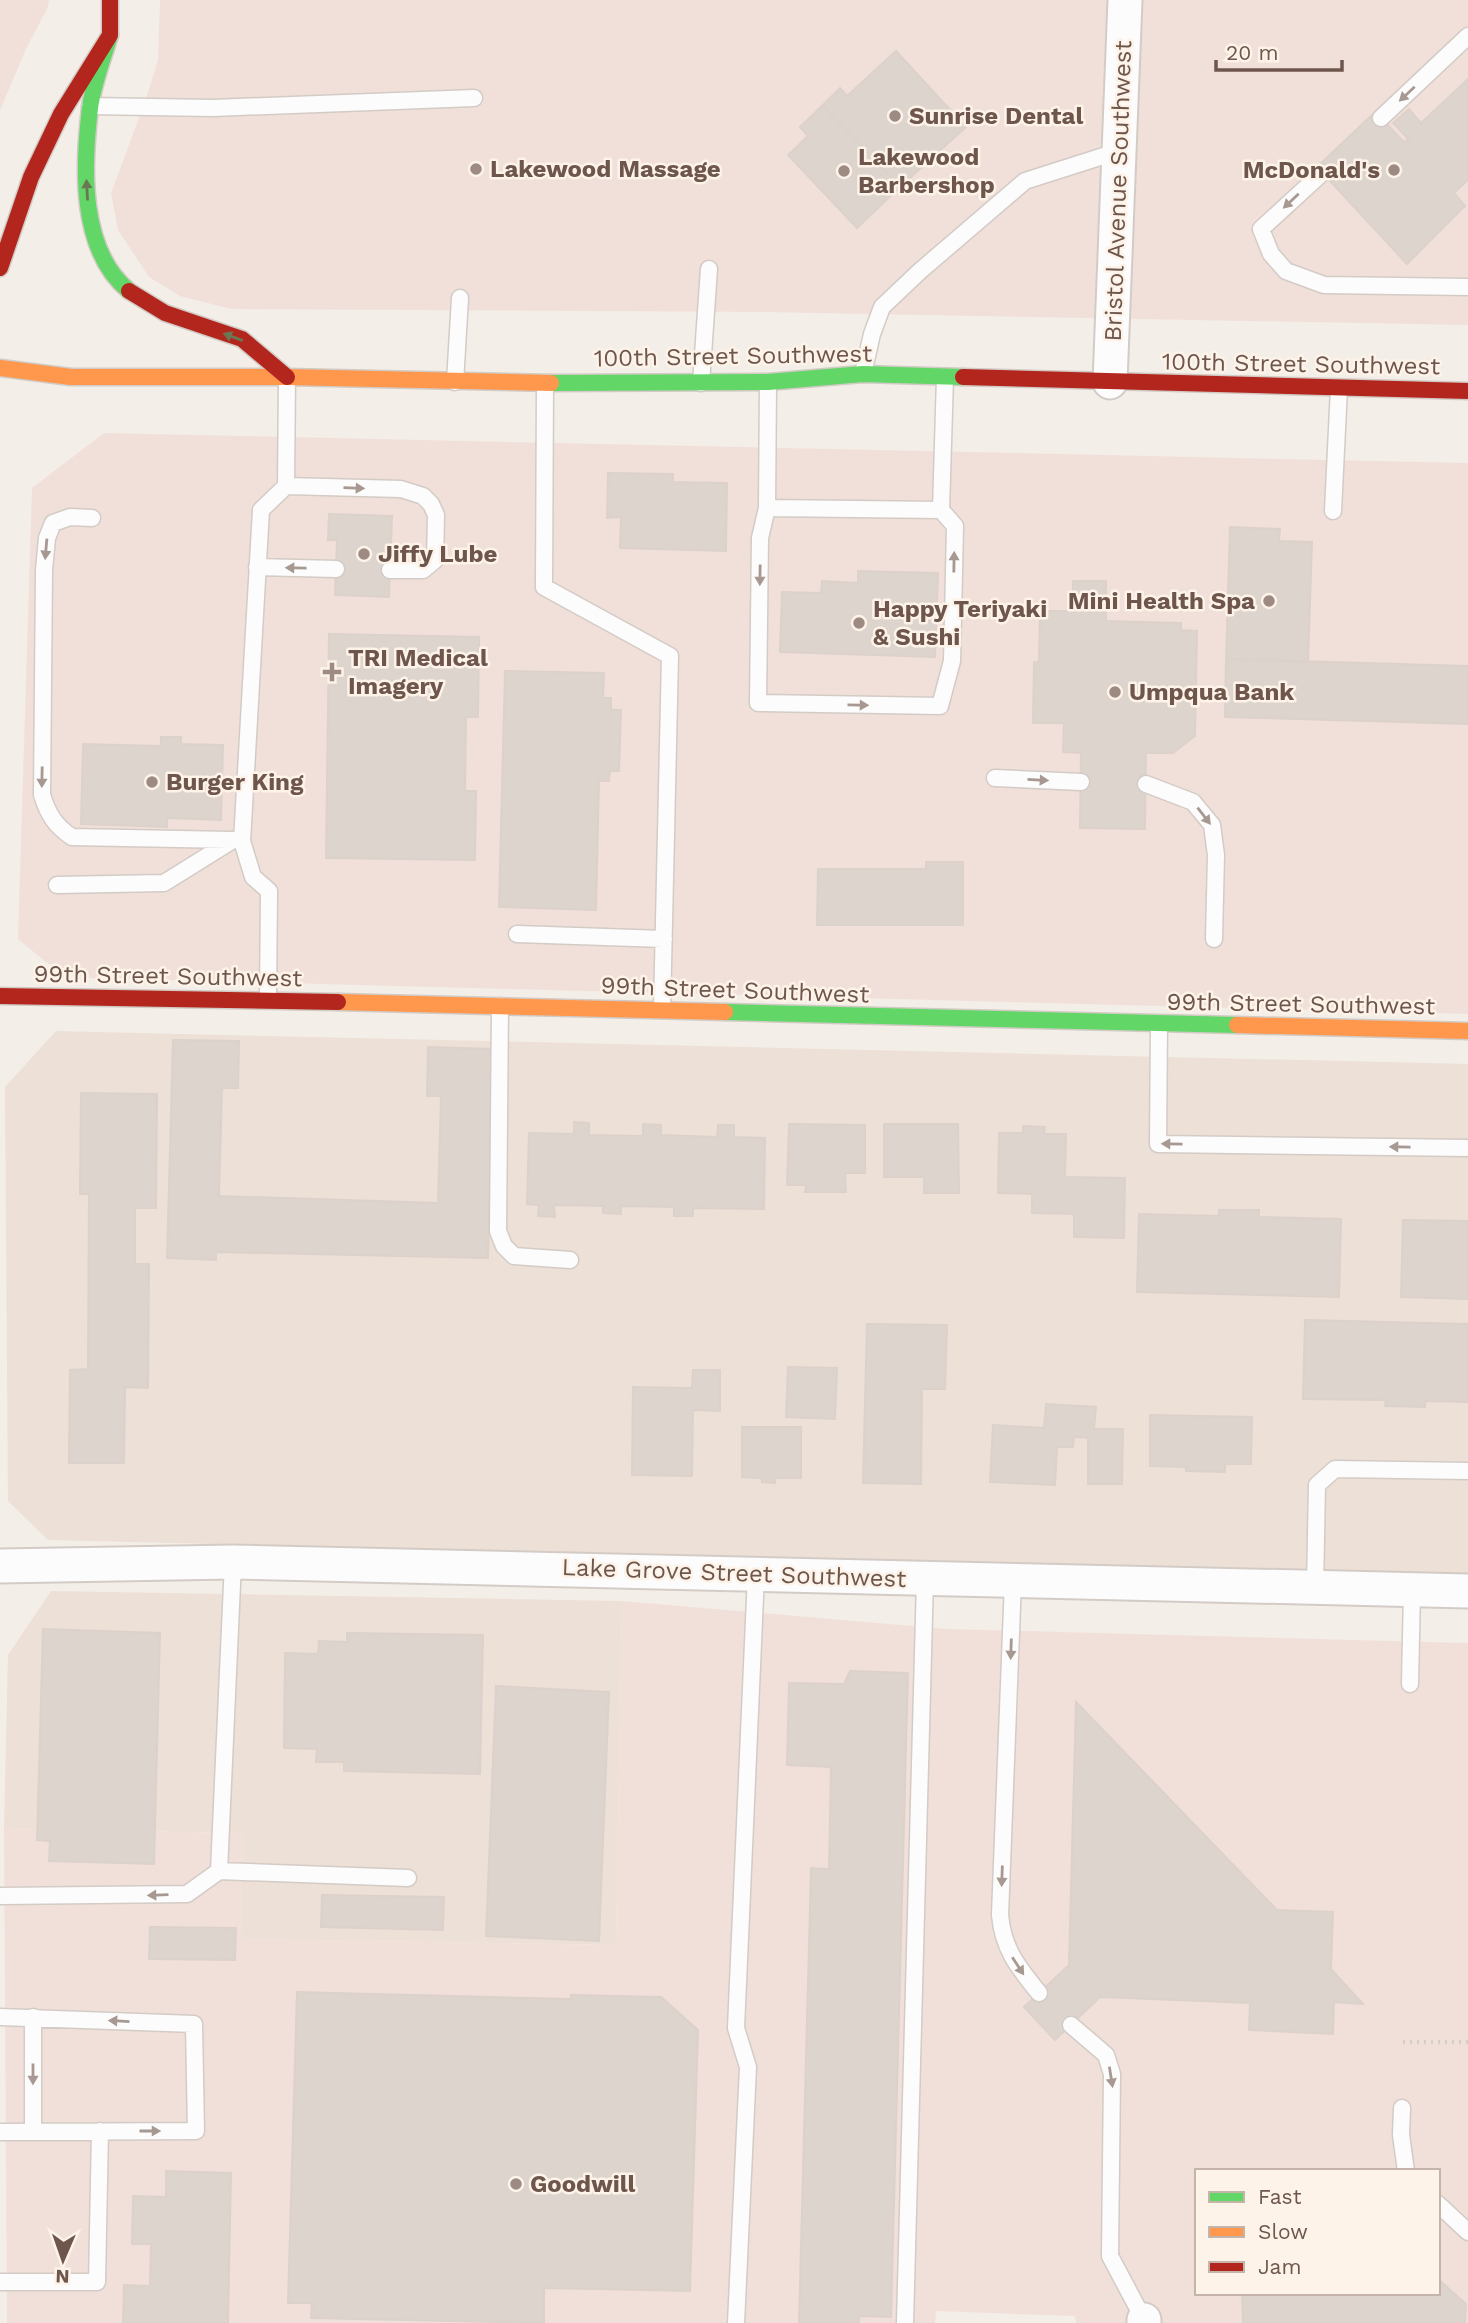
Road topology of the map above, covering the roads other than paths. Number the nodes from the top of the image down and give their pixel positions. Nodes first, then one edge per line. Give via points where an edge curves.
1 (110, 0) edge
2 (1125, 0) edge
3 (110, 36) junction
4 (1468, 36) edge
5 (474, 98) dead end
6 (90, 106) junction
7 (1381, 118) dead end
8 (1119, 151) junction
9 (1322, 173) dead end
10 (0, 268) edge
11 (709, 269) dead end
12 (1468, 287) edge
13 (460, 298) dead end
14 (0, 368) edge
15 (863, 374) junction
16 (287, 377) junction
17 (945, 377) junction
18 (455, 382) junction
19 (768, 382) junction
20 (1110, 382) junction
21 (545, 383) junction
22 (701, 383) junction
23 (1339, 388) junction
24 (1468, 391) edge
25 (286, 486) junction
26 (767, 508) junction
27 (941, 510) junction
28 (1333, 511) dead end
29 (92, 518) dead end
30 (257, 567) junction
31 (336, 569) dead end
32 (390, 570) dead end
33 (995, 778) dead end
34 (1081, 782) dead end
35 (1146, 784) dead end
36 (237, 841) junction
37 (57, 885) dead end
38 (517, 934) dead end
39 (664, 939) junction
40 (1213, 939) dead end
41 (0, 996) edge
42 (268, 1000) junction
43 (500, 1006) junction
44 (662, 1010) junction
45 (1159, 1024) junction
46 (1468, 1031) edge
47 (1468, 1148) edge
48 (570, 1260) dead end
49 (1468, 1471) edge
50 (233, 1562) junction
51 (0, 1566) edge
52 (756, 1575) junction
53 (925, 1578) junction
54 (1013, 1581) junction
55 (1315, 1588) junction
56 (1412, 1590) junction
57 (1468, 1591) edge
58 (1410, 1684) dead end
59 (219, 1871) junction
60 (408, 1878) dead end
61 (0, 1896) edge
62 (1039, 1993) dead end
63 (0, 2017) edge
64 (33, 2017) junction
65 (1071, 2025) dead end
66 (1402, 2108) dead end
67 (100, 2131) junction
68 (0, 2132) edge
69 (33, 2132) junction
70 (1406, 2169) edge
71 (1440, 2206) edge
72 (1468, 2232) edge
73 (0, 2282) edge
74 (1144, 2321) edge
75 (736, 2323) edge
76 (905, 2323) edge

1 - 3 street
2 - 8 street, Bristol Avenue Southwest
3 - 6 street
3 - 10 street via 61,114 31,177
4 -> 7 lane
5 - 6 lane via 212,108
16 -> 6 street via 242,339 165,313 120,284 92,229 86,188
8 - 15 lane via 1025,181 920,271 882,307
8 - 20 street, Bristol Avenue Southwest
9 -> 12 lane via 1261,229 1271,254 1286,271 1324,285
11 - 22 lane
13 - 18 lane
14 - 16 street, 100th Street Southwest via 71,377
15 - 17 street, 100th Street Southwest
15 - 19 street, 100th Street Southwest
16 - 18 street, 100th Street Southwest
16 - 25 lane
17 - 20 street, 100th Street Southwest
17 - 27 lane
18 - 21 street, 100th Street Southwest
19 - 22 street, 100th Street Southwest
19 - 26 lane
20 - 23 street, 100th Street Southwest
21 - 22 street, 100th Street Southwest
21 - 39 lane via 544,587 670,656
23 - 24 street, 100th Street Southwest
23 - 28 lane
25 - 30 lane via 261,510
25 -> 32 lane via 401,489 423,496 436,515 435,560 423,569
26 - 27 lane
26 -> 27 lane via 760,538 758,703 940,706 952,661 954,526
29 -> 36 lane via 70,517 53,523 47,538 42,795 48,813 72,837
31 -> 30 lane
30 - 36 lane
33 -> 34 lane
35 -> 40 lane via 1193,802 1212,825 1216,855
36 - 37 lane via 164,883
36 - 42 lane via 253,877 269,891
38 - 39 lane
39 - 44 lane
41 - 42 street, 99th Street Southwest
42 - 43 street, 99th Street Southwest
43 - 44 street, 99th Street Southwest
43 - 48 lane via 498,1231 514,1256
44 - 45 street, 99th Street Southwest
45 - 46 street, 99th Street Southwest
47 -> 45 lane via 1157,1144
49 - 55 lane via 1335,1469 1317,1485
50 - 51 street, Lake Grove Street Southwest
50 - 52 street, Lake Grove Street Southwest
50 - 59 lane
52 - 53 street, Lake Grove Street Southwest
52 - 75 lane via 736,2028 748,2067
53 - 54 street, Lake Grove Street Southwest
53 - 76 lane
54 - 55 street, Lake Grove Street Southwest
54 -> 62 lane via 1000,1915 1002,1935 1015,1964
55 - 56 street, Lake Grove Street Southwest
56 - 57 street, Lake Grove Street Southwest
56 - 58 lane
59 - 60 lane
59 -> 61 lane via 187,1894
63 - 64 lane
67 -> 64 lane via 197,2131 194,2024
64 -> 69 lane
65 -> 74 lane via 1106,2055 1112,2074 1110,2256
66 - 70 lane
67 - 69 lane
67 - 73 lane via 97,2282
68 - 69 lane
71 - 72 lane

